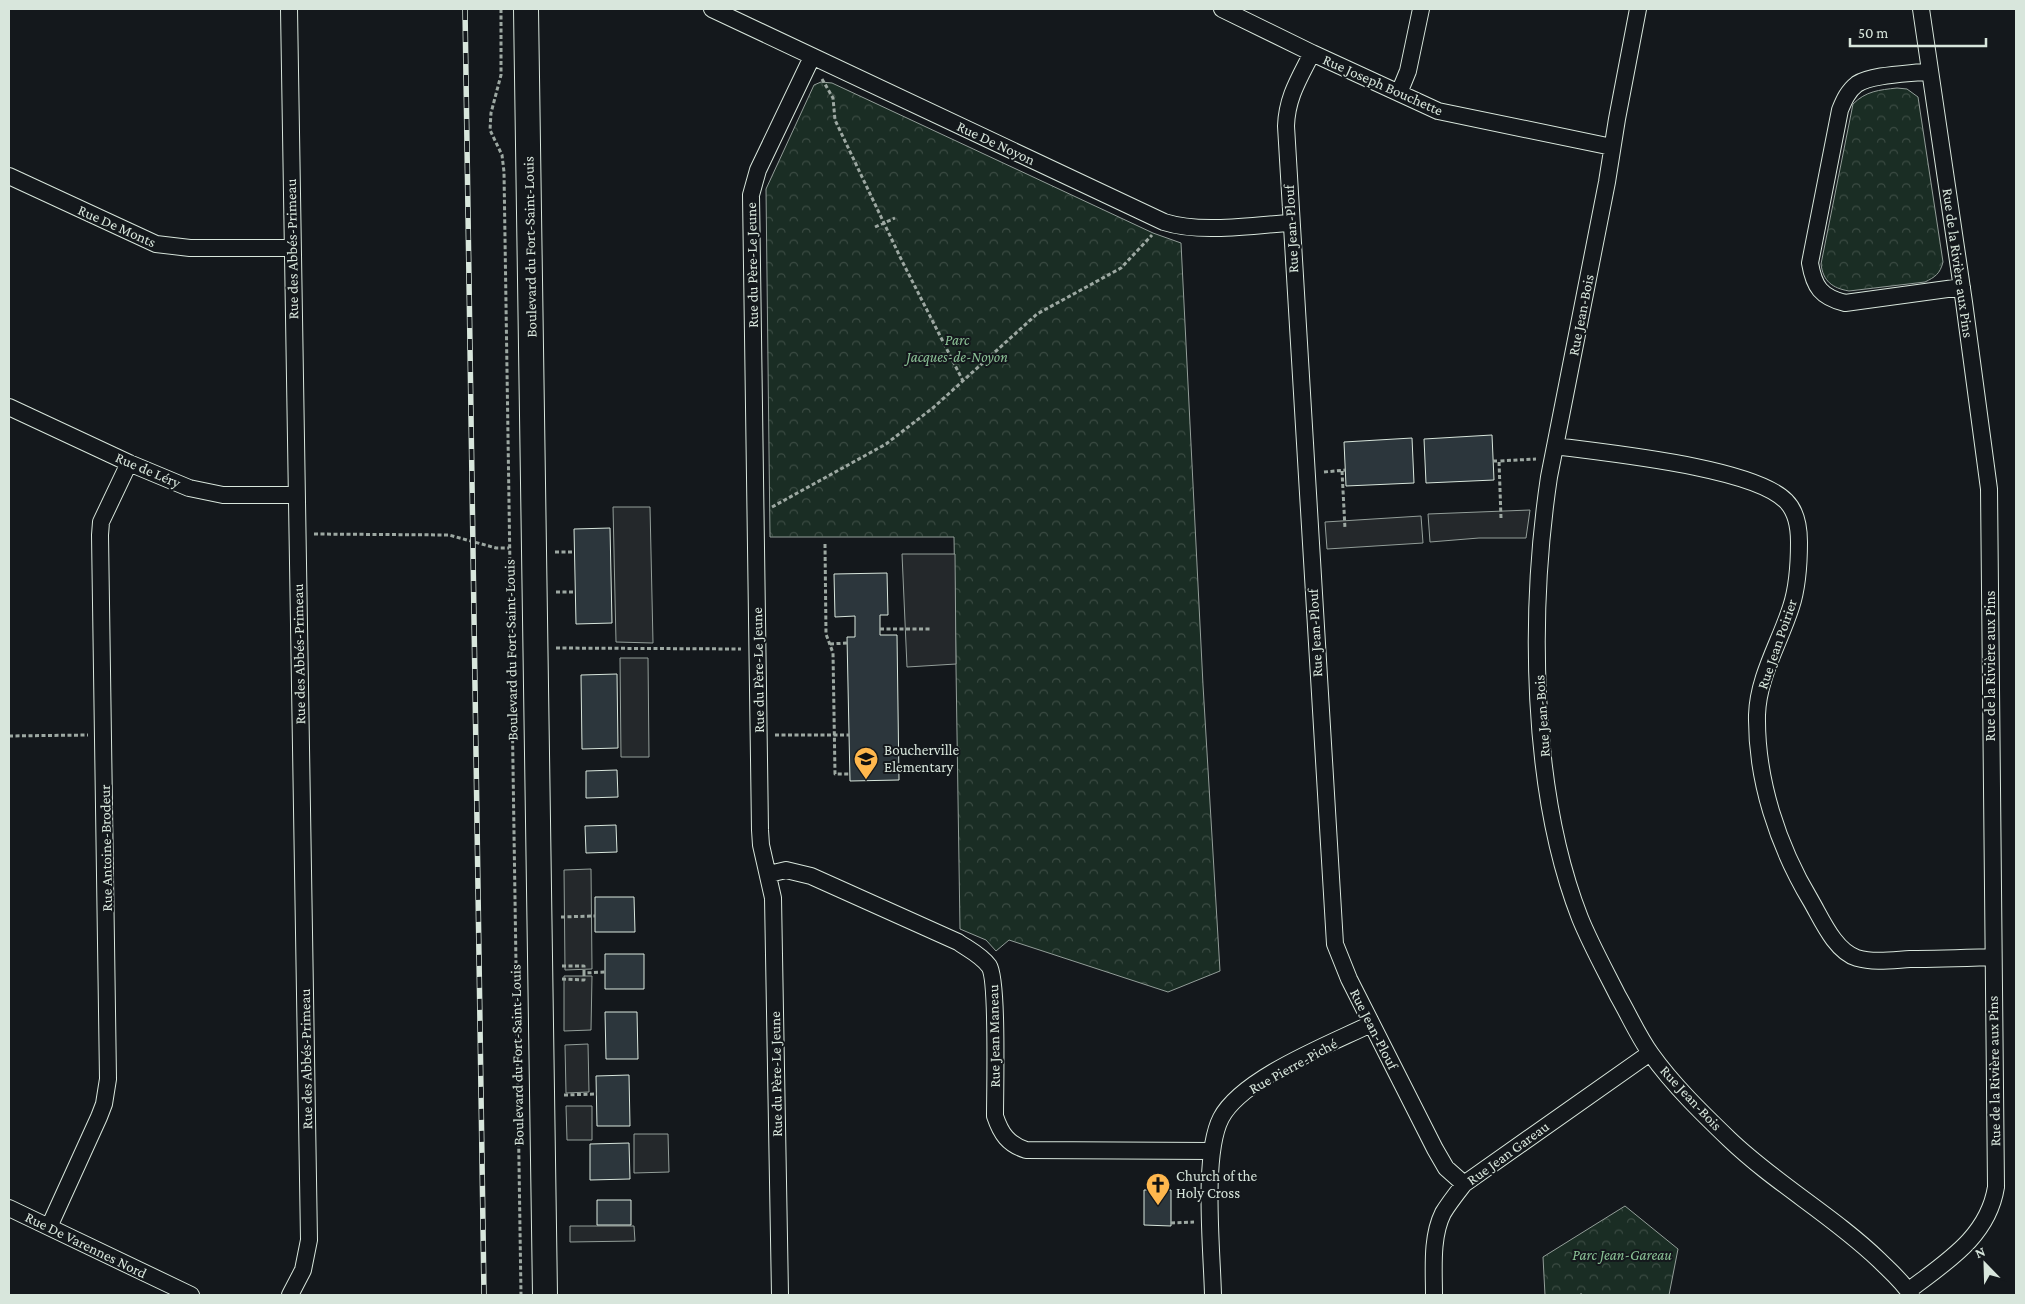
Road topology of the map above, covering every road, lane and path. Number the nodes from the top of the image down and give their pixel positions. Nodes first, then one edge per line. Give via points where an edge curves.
1 (289, 9) edge
2 (500, 9) edge
3 (526, 9) edge
4 (712, 9) edge
5 (1222, 9) edge
6 (1421, 9) edge
7 (1638, 9) edge
8 (1921, 9) edge
9 (1312, 54) junction
10 (812, 57) junction
11 (1930, 71) junction
12 (822, 79) dead end
13 (1399, 93) junction
14 (1612, 147) junction
15 (9, 176) edge
16 (895, 218) dead end
17 (885, 223) junction
18 (1291, 223) junction
19 (875, 227) dead end
20 (1156, 230) dead end
21 (292, 248) junction
22 (1962, 287) junction
23 (963, 381) junction
24 (9, 407) edge
25 (1555, 446) junction
26 (1540, 459) dead end
27 (1493, 461) dead end
28 (1499, 461) junction
29 (129, 463) junction
30 (1318, 472) dead end
31 (296, 496) junction
32 (768, 509) dead end
33 (1502, 518) dead end
34 (1344, 529) dead end
35 (310, 534) dead end
36 (825, 544) dead end
37 (509, 548) junction
38 (555, 552) dead end
39 (574, 552) dead end
40 (556, 592) dead end
41 (575, 592) dead end
42 (880, 629) dead end
43 (930, 629) dead end
44 (847, 643) dead end
45 (830, 644) junction
46 (556, 648) dead end
47 (744, 649) dead end
48 (92, 735) dead end
49 (772, 735) dead end
50 (834, 735) junction
51 (849, 735) dead end
52 (9, 736) edge
53 (850, 774) dead end
54 (769, 874) junction
55 (595, 916) dead end
56 (561, 917) dead end
57 (1993, 957) junction
58 (562, 966) dead end
59 (605, 972) dead end
60 (584, 973) junction
61 (562, 979) dead end
62 (1371, 1024) junction
63 (1650, 1053) junction
64 (597, 1094) dead end
65 (564, 1095) dead end
66 (1211, 1151) junction
67 (1464, 1184) junction
68 (9, 1208) edge
69 (1171, 1222) dead end
70 (1200, 1222) dead end
71 (49, 1227) junction
72 (1910, 1293) edge
73 (191, 1295) edge
74 (290, 1295) edge
75 (521, 1295) edge
76 (546, 1295) edge
77 (780, 1295) edge
78 (1213, 1295) edge
79 (1434, 1295) edge

1 - 21 street, Rue des Abbés-Primeau
2 - 37 path, Boulevard du Fort-Saint-Louis via 501,74 490,130 502,155 504,172
3 - 76 street, Boulevard du Fort-Saint-Louis
4 - 10 street, Rue De Noyon
5 - 9 street, Rue Joseph Bouchette
6 - 13 street via 1408,71
7 - 14 street, Rue Jean-Bois
8 - 11 street, Rue de la Rivière aux Pins
9 - 13 street, Rue Joseph Bouchette
9 - 18 street, Rue Jean-Plouf via 1286,107
10 - 18 street, Rue De Noyon via 1164,222 1195,228
10 - 54 street, Rue du Père-Le Jeune via 758,170 751,195 760,830
11 - 22 street, Rue de la Rivière aux Pins
11 - 22 street via 1872,79 1858,84 1847,94 1840,110 1810,262 1813,279 1821,292 1845,303
12 - 17 path via 833,98 835,120
13 - 14 street, Rue Joseph Bouchette via 1454,116
14 - 25 street, Rue Jean-Bois via 1608,182
15 - 21 street, Rue De Monts via 156,244 190,248
16 - 17 path
17 - 19 path
17 - 23 path
18 - 62 street, Rue Jean-Plouf via 1333,928 1340,958
20 - 23 path via 1121,268 1037,314
21 - 31 street, Rue des Abbés-Primeau
22 - 57 street, Rue de la Rivière aux Pins via 1989,489
23 - 32 path via 886,444
24 - 29 street, Rue de Léry
25 - 57 street, Rue Jean Poirier via 1725,473 1785,499 1796,516 1798,528 1797,581 1761,689 1757,735 1769,802 1787,856 1826,927 1855,957 1881,960
25 - 63 street, Rue Jean-Bois via 1543,522 1538,615 1539,688 1548,795 1562,861 1580,918
26 - 28 path
27 - 28 path
28 - 33 path
29 - 31 street, Rue de Léry via 206,493
29 - 71 street, Rue Antoine-Brodeur via 101,522 100,535 107,1089 98,1117
30 - 34 path via 1344,470
31 - 74 street, Rue des Abbés-Primeau via 308,1240 303,1270
35 - 37 path via 449,535 496,548
36 - 45 path via 826,634
37 - 75 path, Boulevard du Fort-Saint-Louis
38 - 39 path
40 - 41 path
42 - 43 path
44 - 45 path
45 - 50 path via 833,653
46 - 47 path
48 - 52 path
49 - 50 path
50 - 51 path
50 - 53 path via 835,774
54 - 66 street, Rue Jean Maneau via 786,870 811,876 958,942 989,966 993,976 996,1116 1000,1130 1014,1146 1026,1150
54 - 77 street, Rue du Père-Le Jeune via 773,898
55 - 56 path
57 - 72 street, Rue de la Rivière aux Pins via 1994,1201 1982,1227 1972,1239
58 - 60 path via 584,966
59 - 60 path
60 - 61 path via 584,980
62 - 66 street, Rue Pierre-Piché via 1275,1072 1247,1090 1222,1116
62 - 67 street, Rue Jean-Plouf via 1434,1149 1446,1168
63 - 67 street, Rue Jean Gareau
63 - 72 street, Rue Jean-Bois via 1729,1139 1852,1236
64 - 65 path
66 - 78 street, Rue Pierre-Piché
67 - 79 street, Rue Jean Gareau via 1440,1222 1435,1244
68 - 71 street, Rue De Varennes Nord
69 - 70 path
71 - 73 street, Rue De Varennes Nord

